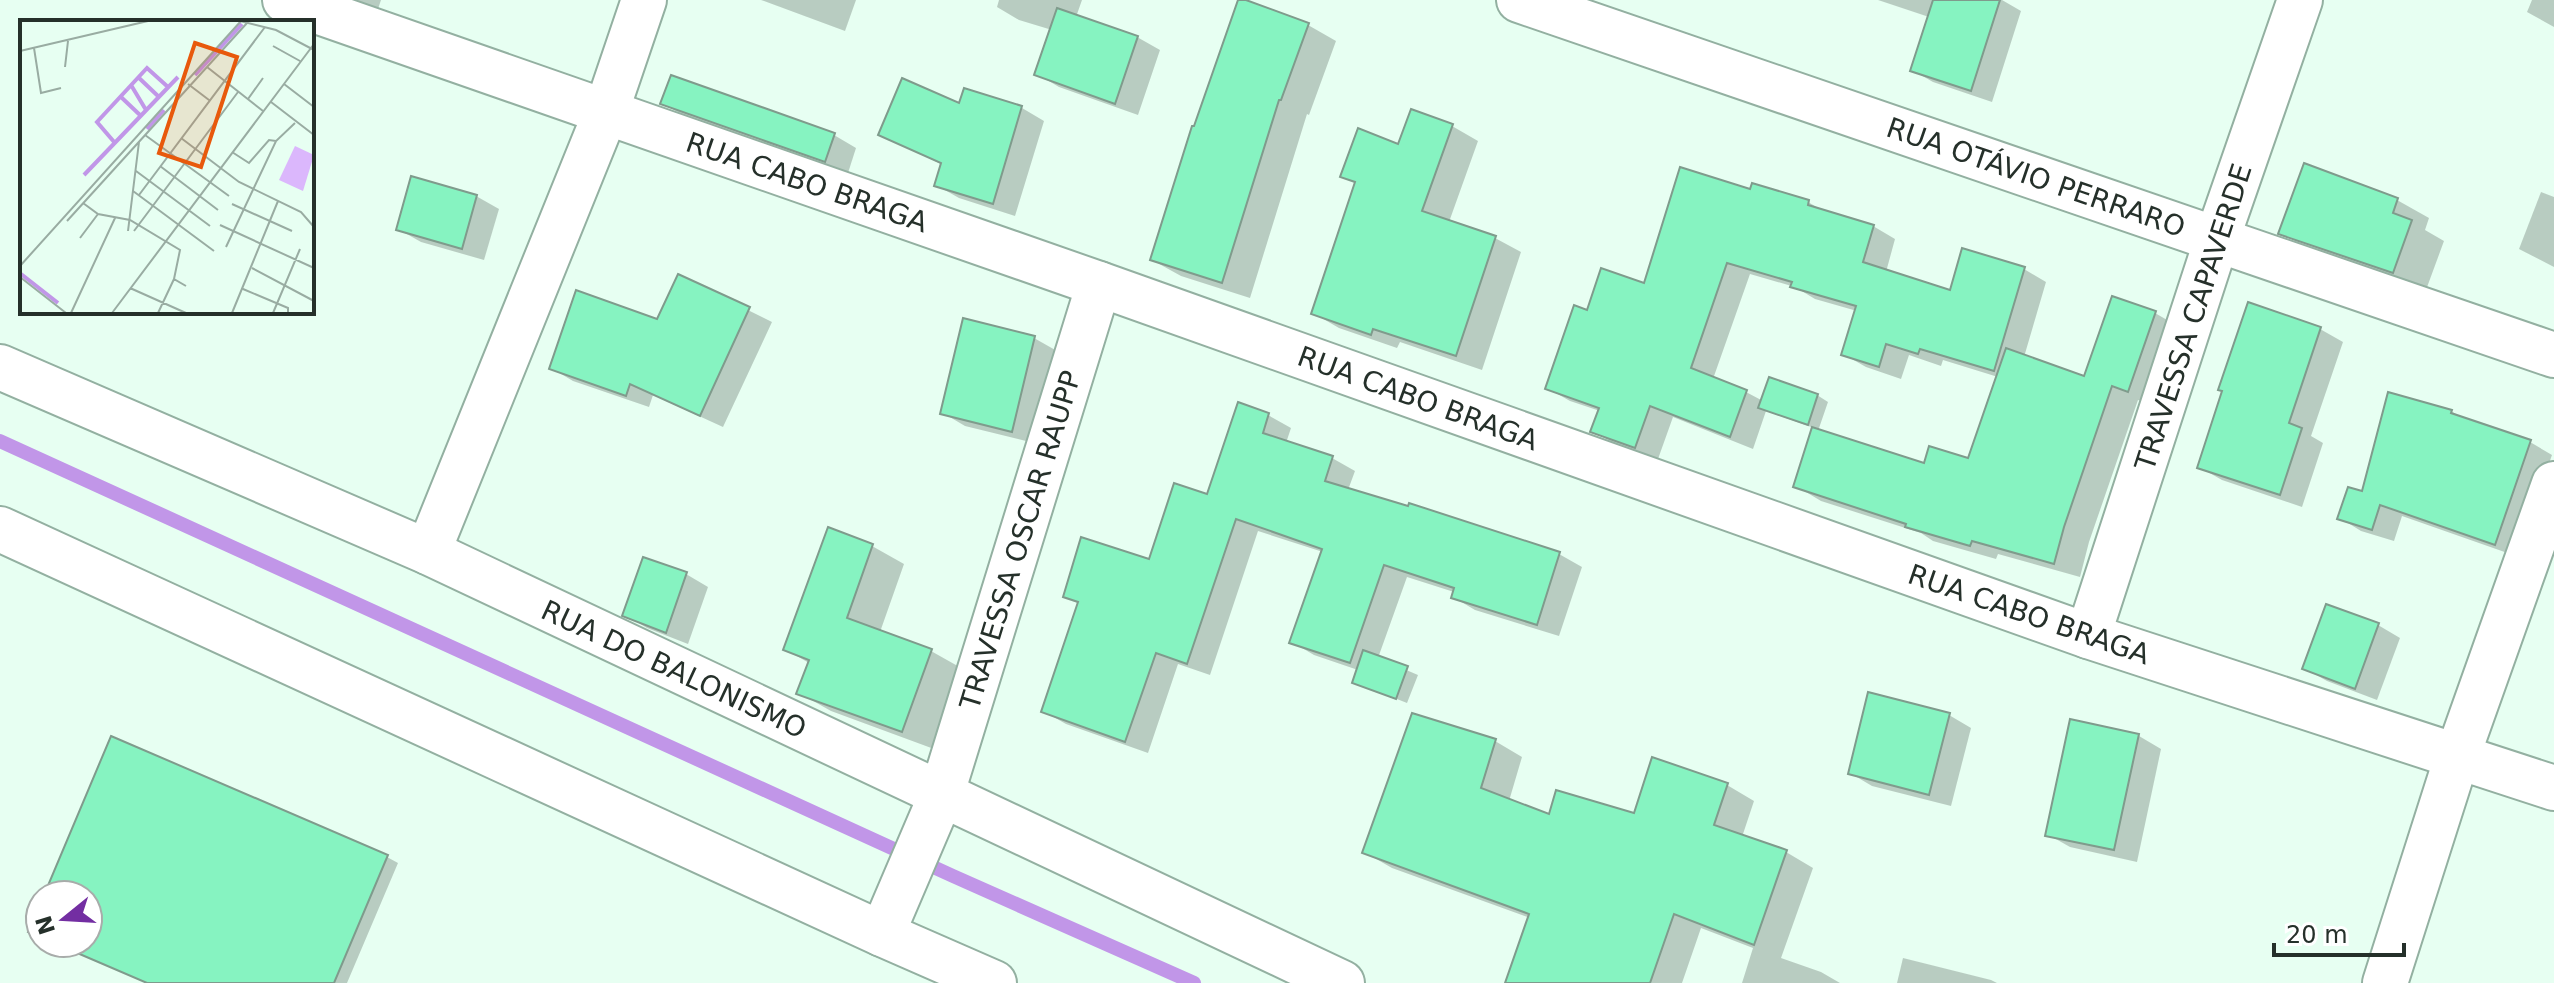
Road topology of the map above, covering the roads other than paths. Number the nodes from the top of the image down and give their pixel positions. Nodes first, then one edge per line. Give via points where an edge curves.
1 (285, 0) edge
2 (644, 0) edge
3 (1519, 0) edge
4 (2300, 0) edge
5 (606, 112) junction
6 (2217, 239) junction
7 (1099, 284) junction
8 (2554, 355) edge
9 (0, 367) edge
10 (2554, 484) edge
11 (0, 529) edge
12 (428, 552) junction
13 (2088, 636) junction
14 (2457, 757) junction
15 (2554, 788) edge
16 (936, 807) junction
17 (889, 915) junction
18 (994, 983) edge
19 (1342, 983) edge
20 (2385, 983) edge

1 - 5 street, RUA CABO BRAGA
2 - 5 street
3 - 6 street, RUA OTÁVIO PERRARO
4 - 6 street, TRAVESSA CAPAVERDE
5 - 7 street, RUA CABO BRAGA
5 - 12 street
6 - 8 street, RUA OTÁVIO PERRARO
6 - 13 street, TRAVESSA CAPAVERDE
7 - 13 street, RUA CABO BRAGA
7 - 16 street, TRAVESSA OSCAR RAUPP
9 - 12 street, RUA DO BALONISMO
10 - 14 street
11 - 17 street
12 - 16 street, RUA DO BALONISMO
13 - 14 street, RUA CABO BRAGA
14 - 15 street, RUA CABO BRAGA
14 - 20 street
16 - 17 street, TRAVESSA OSCAR RAUPP
16 - 19 street, RUA DO BALONISMO
17 - 18 street

